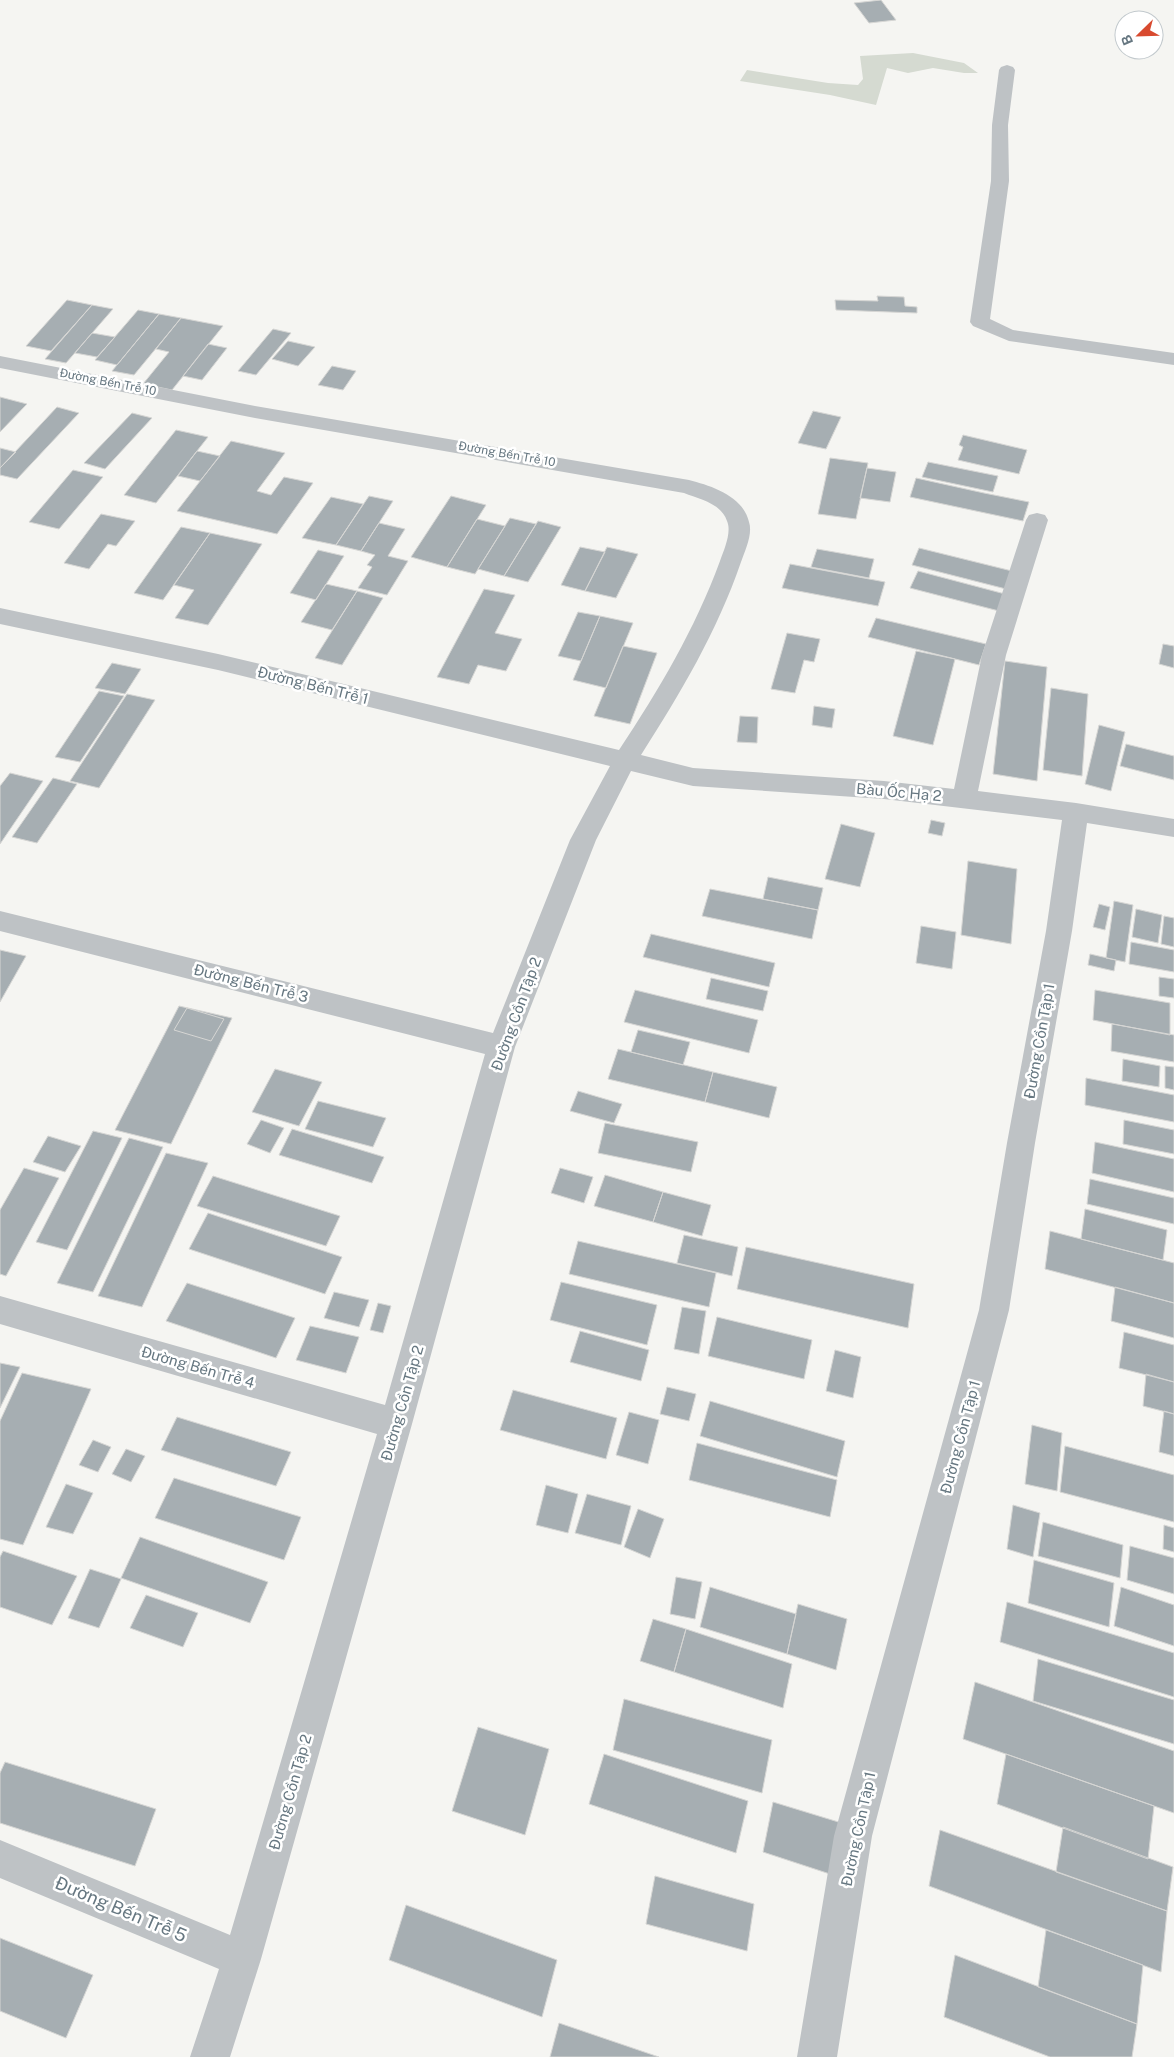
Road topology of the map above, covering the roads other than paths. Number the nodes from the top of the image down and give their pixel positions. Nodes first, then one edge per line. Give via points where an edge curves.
1 (1007, 70) dead end
2 (1174, 359) edge
3 (0, 362) edge
4 (1037, 520) dead end
5 (0, 616) edge
6 (625, 760) junction
7 (964, 799) junction
8 (1076, 812) junction
9 (1174, 828) edge
10 (0, 921) edge
11 (501, 1047) junction
12 (0, 1310) edge
13 (396, 1424) junction
14 (0, 1859) edge
15 (242, 1959) junction
16 (210, 2057) edge
17 (817, 2057) edge

1 - 2 street via 1000,125 1000,181 980,322 1009,335
3 - 6 street, Đường Bến Trễ 10 via 255,412 616,473 689,487 721,500 729,506 738,522 737,543 718,597 665,698
4 - 7 street via 994,655
5 - 6 street, Đường Bến Trễ 1 via 218,662
6 - 7 street, Bàu Ốc Hạ 2 via 694,777
6 - 11 street, Đường Cồn Tập 2 via 583,840
7 - 8 street, Bàu Ốc Hạ 2
8 - 9 street, Bàu Ốc Hạ 2
8 - 17 street, Đường Cồn Tập 1 via 1059,931 994,1310 853,1836
10 - 11 street, Đường Bến Trễ 3
11 - 13 street, Đường Cồn Tập 2
12 - 13 street, Đường Bến Trễ 4
13 - 15 street, Đường Cồn Tập 2
14 - 15 street, Đường Bến Trễ 5
15 - 16 street, Đường Cồn Tập 2

